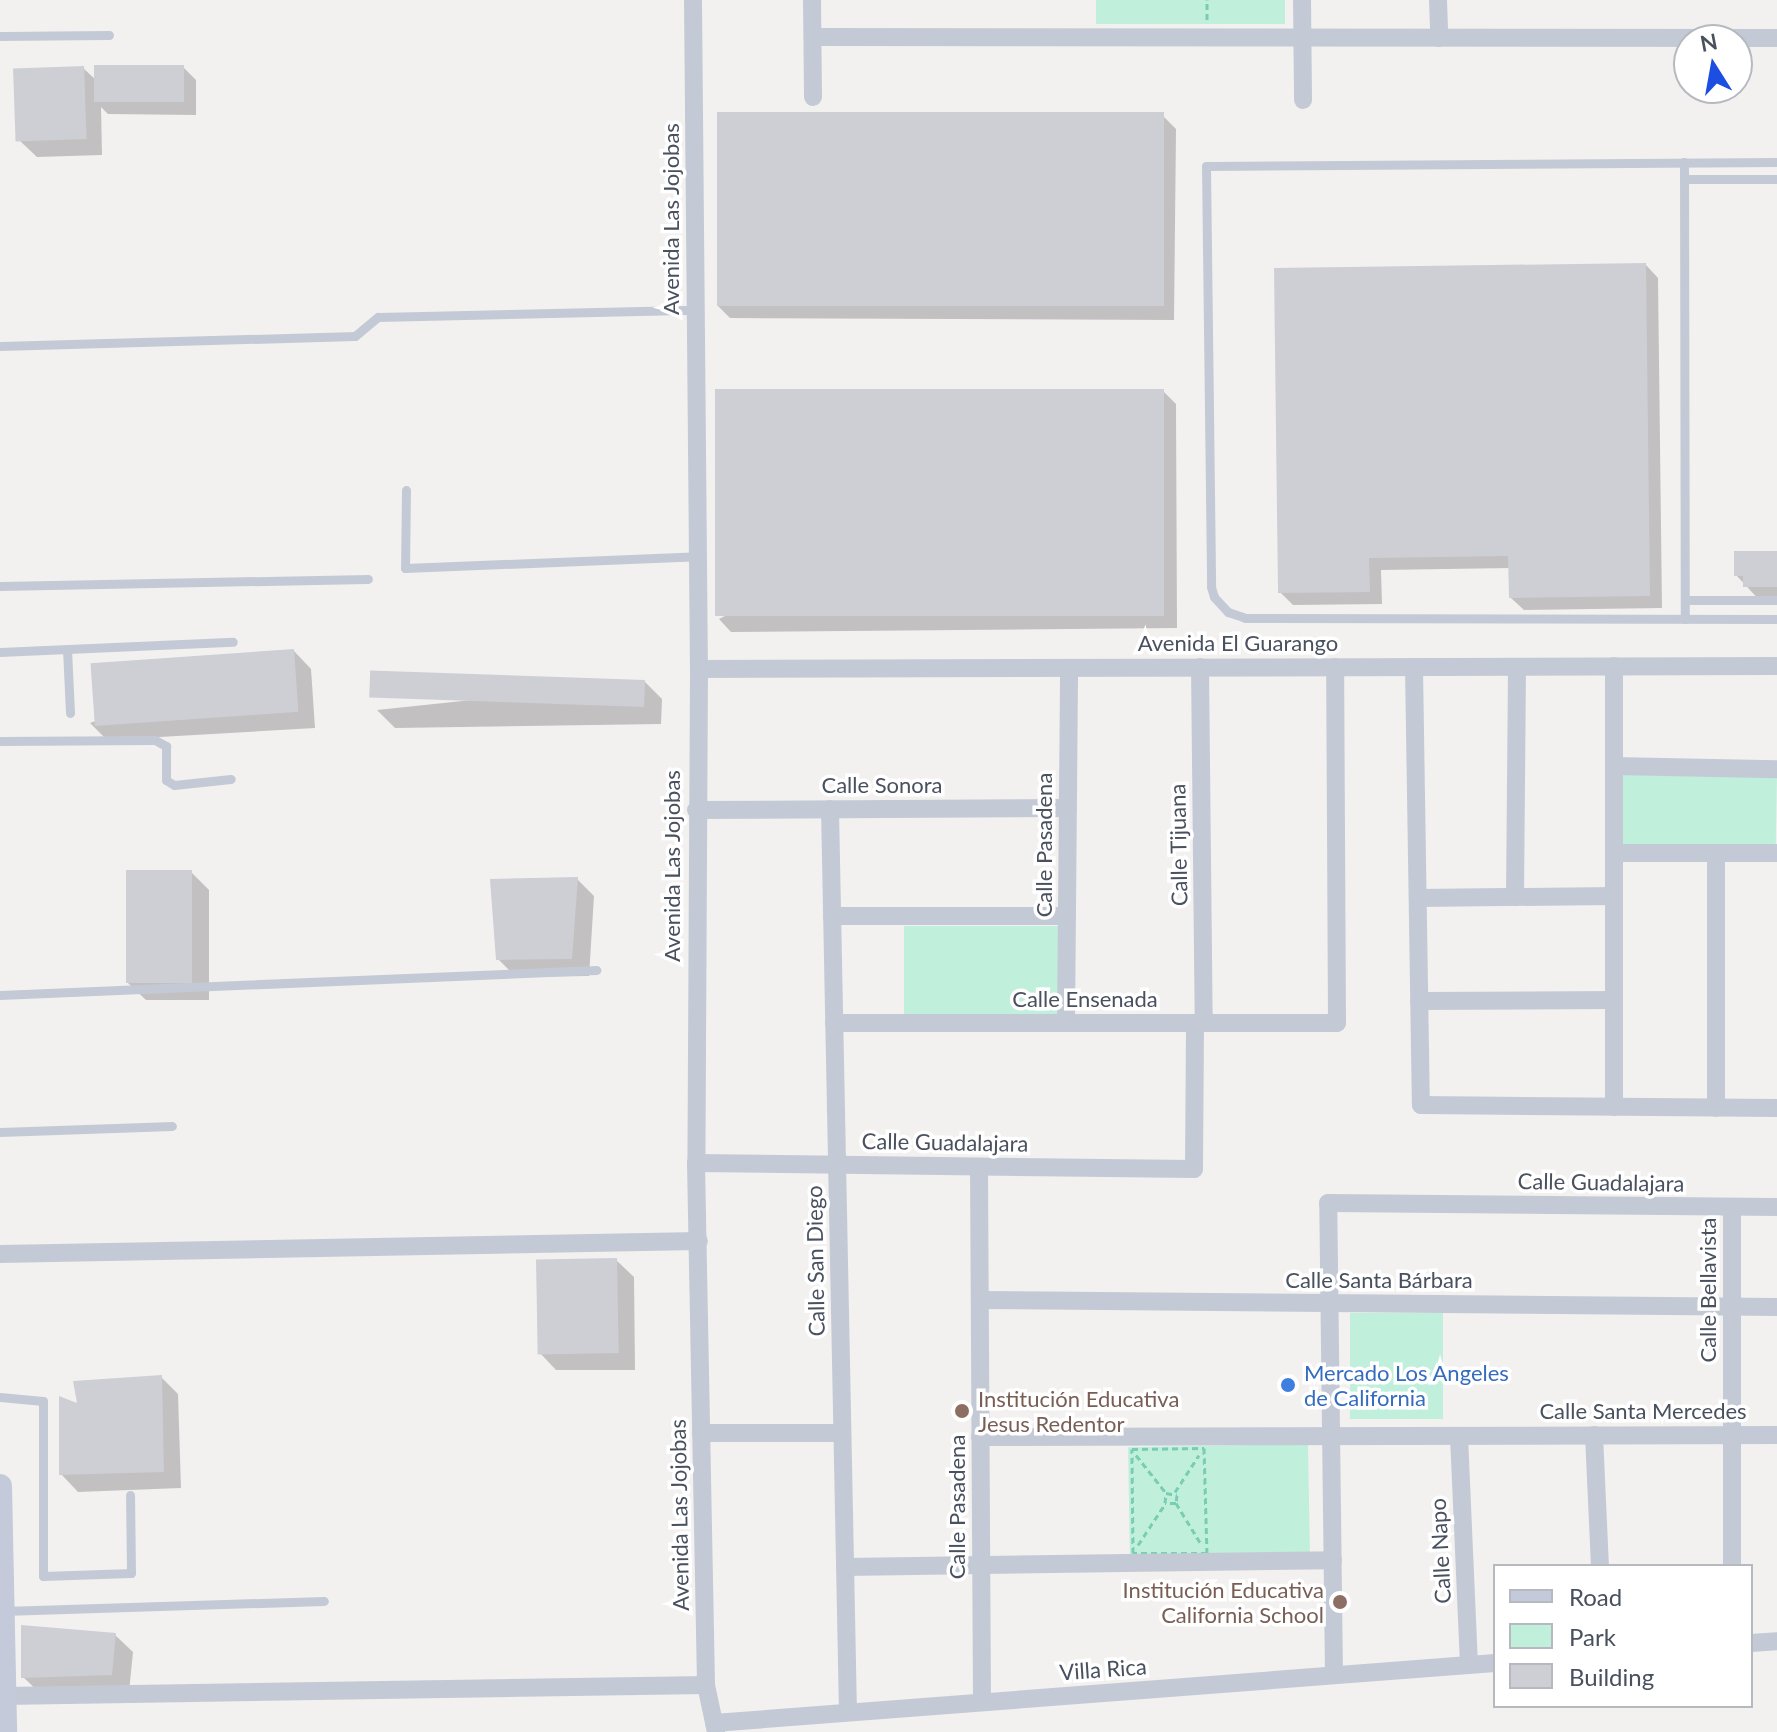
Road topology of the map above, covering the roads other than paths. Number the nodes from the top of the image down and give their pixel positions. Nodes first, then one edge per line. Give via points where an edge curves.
1 (693, 0) edge
2 (812, 0) edge
3 (1302, 0) edge
4 (1438, 0) edge
5 (109, 35) dead end
6 (0, 36) edge
7 (813, 37) junction
8 (1303, 38) junction
9 (1439, 38) junction
10 (1777, 38) edge
11 (813, 97) dead end
12 (1303, 100) dead end
13 (1684, 162) junction
14 (1777, 162) edge
15 (1684, 179) junction
16 (1777, 179) edge
17 (696, 310) junction
18 (0, 346) edge
19 (406, 490) dead end
20 (698, 556) junction
21 (368, 579) dead end
22 (0, 586) edge
23 (1685, 600) junction
24 (1777, 600) edge
25 (1685, 619) junction
26 (1777, 619) edge
27 (233, 642) dead end
28 (67, 649) junction
29 (0, 652) edge
30 (1614, 666) junction
31 (1777, 666) edge
32 (1200, 667) junction
33 (1335, 667) junction
34 (1414, 667) junction
35 (1517, 667) junction
36 (1069, 668) junction
37 (699, 669) junction
38 (70, 713) dead end
39 (0, 741) edge
40 (1614, 766) junction
41 (1777, 769) edge
42 (231, 779) dead end
43 (1068, 808) junction
44 (830, 809) junction
45 (696, 810) junction
46 (1614, 853) junction
47 (1716, 853) junction
48 (1777, 853) edge
49 (1614, 896) junction
50 (1515, 897) junction
51 (1418, 898) junction
52 (832, 916) junction
53 (1067, 916) junction
54 (596, 970) dead end
55 (0, 995) edge
56 (1614, 1000) junction
57 (1419, 1001) junction
58 (834, 1023) junction
59 (1066, 1023) junction
60 (1200, 1023) junction
61 (1614, 1107) junction
62 (1716, 1108) junction
63 (1777, 1108) edge
64 (172, 1126) dead end
65 (0, 1132) edge
66 (696, 1163) junction
67 (837, 1165) junction
68 (979, 1167) junction
69 (1194, 1169) joint
70 (1732, 1207) junction
71 (1777, 1207) edge
72 (699, 1241) junction
73 (0, 1254) edge
74 (980, 1300) junction
75 (1330, 1303) junction
76 (1732, 1307) junction
77 (1777, 1307) edge
78 (0, 1397) edge
79 (701, 1433) junction
80 (842, 1433) junction
81 (1594, 1435) junction
82 (1732, 1435) junction
83 (1777, 1435) edge
84 (1331, 1436) junction
85 (1459, 1436) junction
86 (980, 1437) junction
87 (0, 1486) edge
88 (130, 1495) dead end
89 (1333, 1560) junction
90 (1600, 1564) edge
91 (1732, 1564) edge
92 (981, 1565) junction
93 (845, 1567) junction
94 (324, 1601) dead end
95 (2, 1611) junction
96 (1777, 1641) edge
97 (1753, 1643) edge
98 (1493, 1663) edge
99 (1469, 1665) junction
100 (1334, 1675) junction
101 (706, 1685) junction
102 (4, 1696) junction
103 (982, 1702) junction
104 (848, 1712) junction
105 (715, 1727) edge
106 (5, 1732) edge

1 - 17 street, Avenida Las Jojobas
2 - 7 street
3 - 8 street
4 - 9 street
5 - 6 lane
7 - 8 street
7 - 11 street
8 - 9 street
8 - 12 street
9 - 10 street
13 - 14 lane
13 - 15 lane
13 - 25 lane via 1206,166 1211,587 1220,605 1245,618
15 - 16 lane
15 - 23 lane
17 - 18 lane via 378,317 355,336
17 - 20 street, Avenida Las Jojobas
19 - 20 lane via 405,568
20 - 37 street, Avenida Las Jojobas
21 - 22 lane
23 - 24 lane
23 - 25 lane
25 - 26 lane
27 - 28 lane
28 - 29 lane
28 - 38 lane
30 - 31 street, Avenida El Guarango
30 - 35 street, Avenida El Guarango
30 - 40 street
32 - 33 street, Avenida El Guarango
32 - 36 street, Avenida El Guarango
32 - 60 street, Calle Tijuana
33 - 34 street, Avenida El Guarango
33 - 60 street, Calle Ensenada via 1337,1023
34 - 35 street, Avenida El Guarango
34 - 51 street
35 - 50 street
36 - 37 street, Avenida El Guarango
36 - 43 street, Calle Pasadena
37 - 45 street, Avenida Las Jojobas
39 - 42 lane via 155,740 166,746 166,780 174,785
40 - 41 street
40 - 46 street
43 - 44 street, Calle Sonora
43 - 53 street, Calle Pasadena
44 - 45 street, Calle Sonora
44 - 52 street, Calle San Diego
45 - 66 street, Avenida Las Jojobas
46 - 47 street
46 - 49 street
47 - 48 street
47 - 62 street
49 - 50 street
49 - 56 street
50 - 51 street
51 - 57 street
52 - 53 street
52 - 58 street, Calle San Diego
53 - 59 street, Calle Pasadena
54 - 55 lane
56 - 57 street
56 - 61 street
57 - 61 street via 1421,1105
58 - 59 street, Calle Ensenada
58 - 67 street, Calle San Diego
59 - 60 street, Calle Ensenada
60 - 69 street, Calle Tijuana
61 - 62 street
62 - 63 street
64 - 65 lane
66 - 67 street, Calle Guadalajara
66 - 72 street, Avenida Las Jojobas
67 - 68 street, Calle Guadalajara
67 - 80 street, Calle San Diego
68 - 69 street, Calle Guadalajara
68 - 74 street, Calle Pasadena
70 - 71 street, Calle Guadalajara
70 - 75 street, Calle Guadalajara via 1328,1203
70 - 76 street, Calle Bellavista
72 - 73 street
72 - 79 street, Avenida Las Jojobas
74 - 75 street, Calle Santa Bárbara
74 - 86 street, Calle Pasadena
75 - 76 street, Calle Santa Bárbara
75 - 84 street
76 - 77 street, Calle Santa Bárbara
76 - 82 street, Calle Bellavista
78 - 88 lane via 43,1401 43,1576 131,1573
79 - 80 street
79 - 101 street, Avenida Las Jojobas
80 - 93 street, Calle San Diego
81 - 82 street, Calle Santa Mercedes
81 - 85 street, Calle Santa Mercedes
81 - 90 street
82 - 83 street, Calle Santa Mercedes
82 - 91 street, Calle Bellavista
84 - 85 street, Calle Santa Mercedes
84 - 86 street, Calle Santa Mercedes via 1132,1443
84 - 89 street
85 - 99 street, Calle Napo
86 - 92 street, Calle Pasadena
87 - 95 main road
89 - 92 street via 1133,1558
89 - 100 street
92 - 93 street
92 - 103 street, Calle Pasadena
93 - 104 street, Calle San Diego
94 - 95 lane
95 - 102 main road
96 - 97 street
98 - 99 street, Villa Rica
99 - 100 street, Villa Rica
100 - 103 street, Villa Rica
101 - 102 street
101 - 105 street, Avenida Las Jojobas
102 - 106 main road
103 - 104 street, Villa Rica
104 - 105 street, Villa Rica

